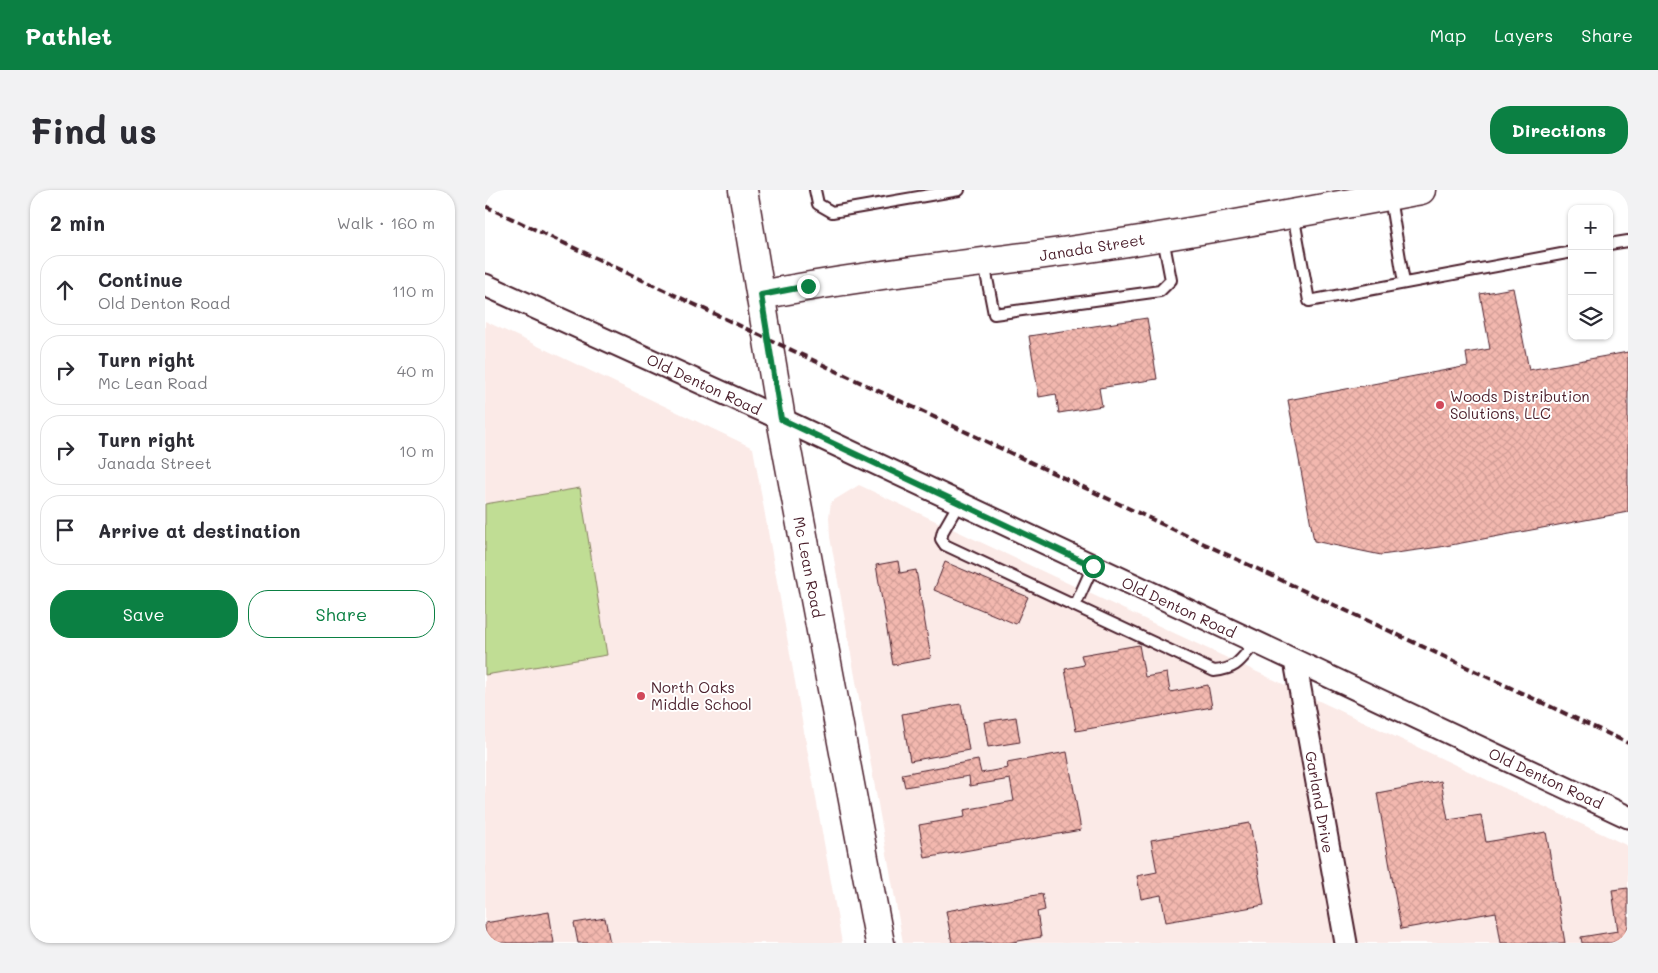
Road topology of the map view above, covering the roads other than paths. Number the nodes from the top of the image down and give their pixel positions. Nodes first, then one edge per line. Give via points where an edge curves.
1 (743, 190) edge
2 (815, 190) edge
3 (959, 190) edge
4 (1421, 190) edge
5 (1352, 196) edge
6 (1389, 196) junction
7 (1293, 214) junction
8 (1163, 236) junction
9 (1628, 241) edge
10 (1613, 243) edge
11 (1568, 253) edge
12 (984, 262) junction
13 (1404, 283) junction
14 (485, 285) edge
15 (761, 295) junction
16 (781, 419) junction
17 (959, 503) junction
18 (1093, 566) junction
19 (1075, 606) junction
20 (1255, 643) junction
21 (1295, 661) junction
22 (1628, 816) edge
23 (880, 943) edge
24 (1346, 943) edge

1 - 15 main road, Mc Lean Road
2 - 3 lane via 817,204 832,212
4 - 6 main road, Janada Street
5 - 6 main road, Janada Street
5 - 7 main road, Janada Street
6 - 13 lane
7 - 8 main road, Janada Street
7 - 13 lane via 1309,301
8 - 12 main road, Janada Street
8 - 12 lane via 1171,280 1160,291 994,314
9 - 10 lane
11 - 13 lane
12 - 15 main road, Janada Street
14 - 16 street, Old Denton Road
15 - 16 main road, Mc Lean Road
16 - 17 street, Old Denton Road
16 - 23 main road, Mc Lean Road
17 - 18 street, Old Denton Road
17 - 19 lane via 943,532 941,539 945,545
18 - 19 lane
18 - 20 street, Old Denton Road
19 - 20 lane via 1214,671 1235,666
20 - 21 street, Old Denton Road
21 - 22 street, Old Denton Road
21 - 24 street, Garland Drive

